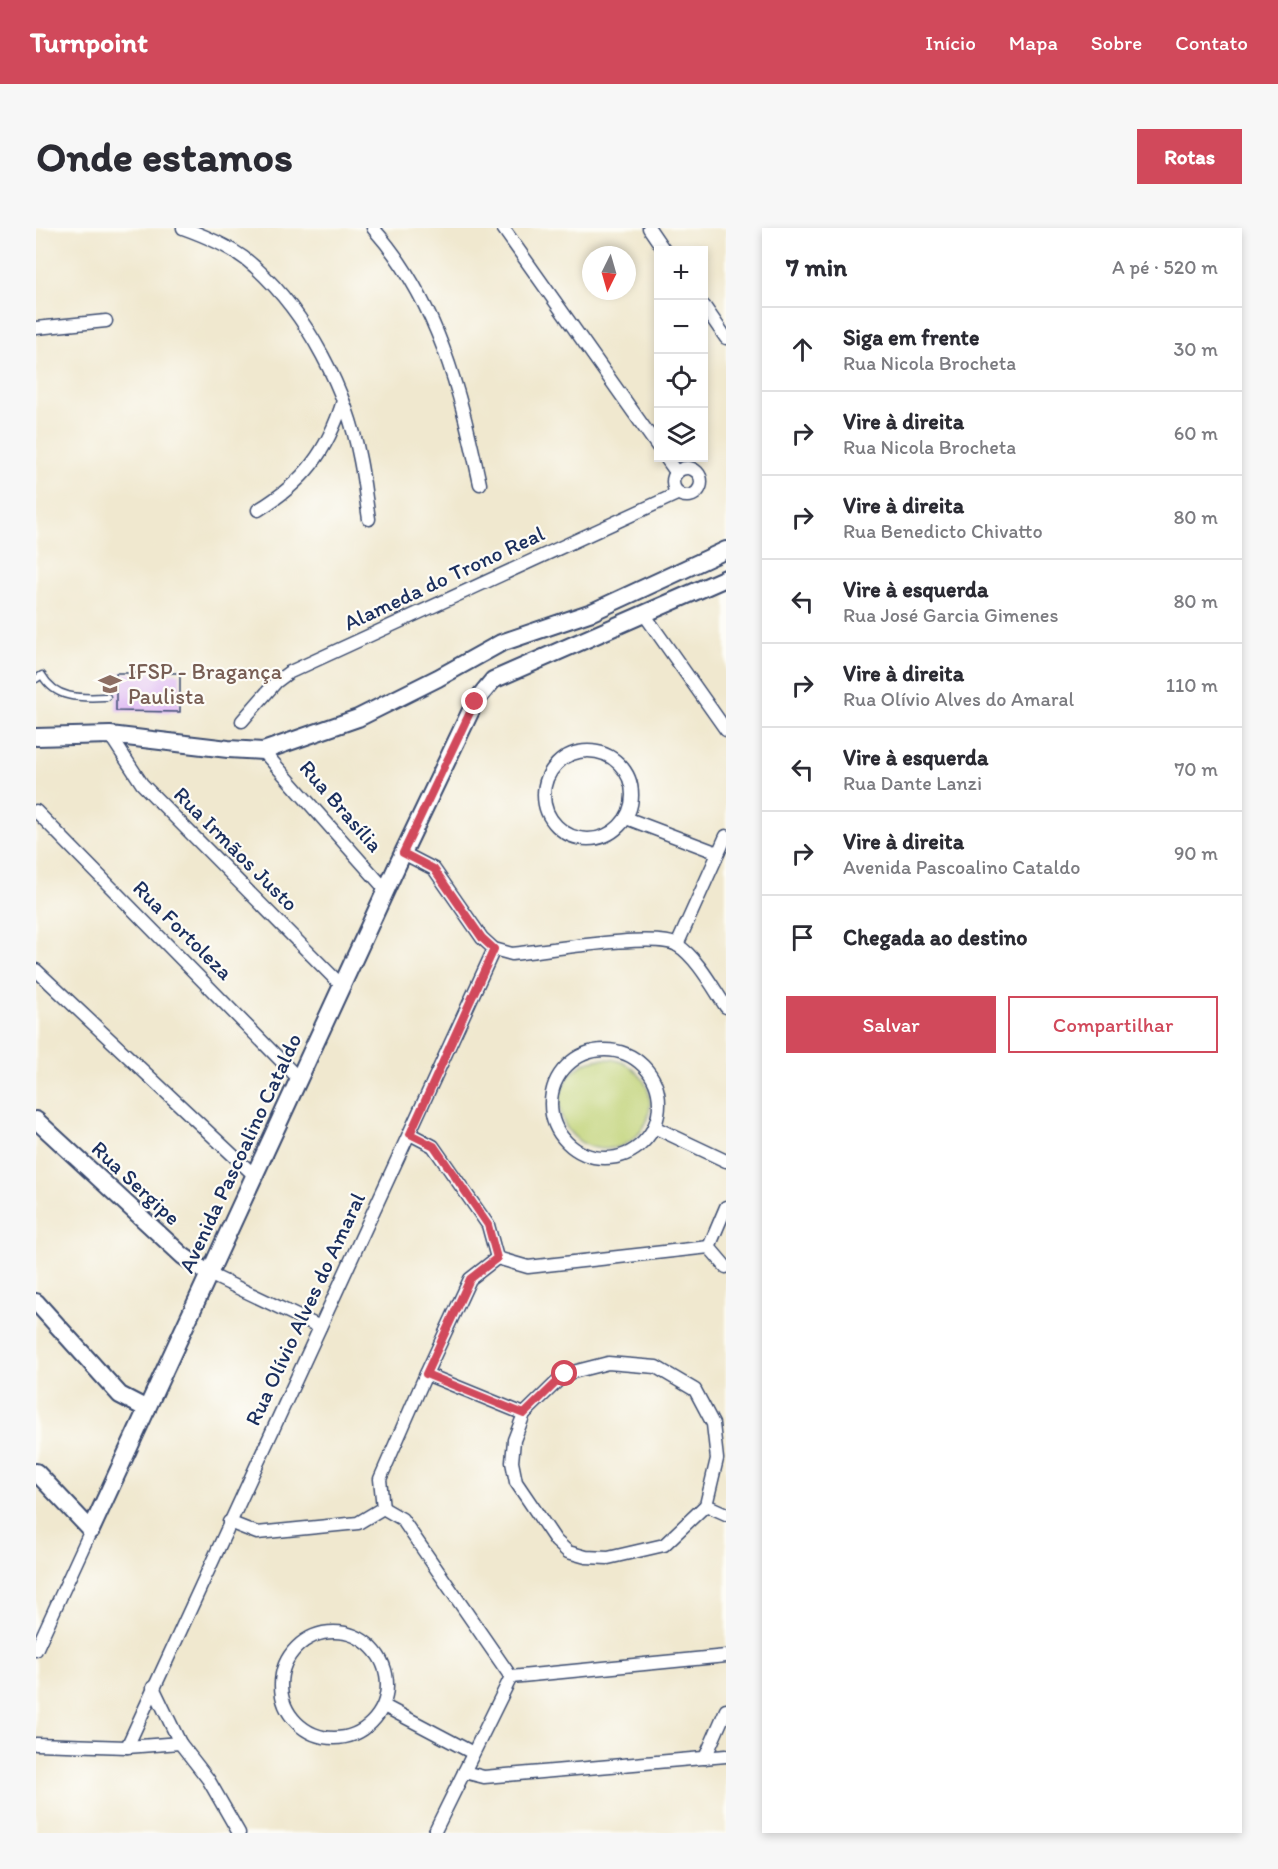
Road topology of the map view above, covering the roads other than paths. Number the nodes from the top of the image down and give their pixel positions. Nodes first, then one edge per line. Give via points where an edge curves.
1 (183, 228) edge
2 (373, 228) edge
3 (503, 228) edge
4 (649, 228) edge
5 (661, 246) edge
6 (708, 312) edge
7 (106, 321) dead end
8 (36, 328) edge
9 (726, 338) edge
10 (343, 400) junction
11 (654, 441) edge
12 (669, 462) edge
13 (676, 472) junction
14 (480, 484) dead end
15 (679, 493) junction
16 (258, 510) dead end
17 (369, 519) dead end
18 (726, 550) edge
19 (726, 578) edge
20 (644, 614) junction
21 (36, 679) edge
22 (107, 697) dead end
23 (242, 721) dead end
24 (726, 730) edge
25 (110, 735) junction
26 (36, 737) edge
27 (263, 751) junction
28 (36, 811) edge
29 (627, 818) junction
30 (726, 836) edge
31 (403, 853) junction
32 (718, 853) junction
33 (386, 890) junction
34 (677, 945) junction
35 (494, 949) junction
36 (36, 970) edge
37 (342, 986) junction
38 (726, 1007) edge
39 (299, 1079) junction
40 (36, 1120) edge
41 (654, 1127) junction
42 (410, 1134) junction
43 (726, 1161) edge
44 (255, 1176) junction
45 (726, 1207) edge
46 (709, 1247) junction
47 (497, 1258) junction
48 (726, 1267) edge
49 (209, 1274) junction
50 (36, 1302) edge
51 (320, 1327) junction
52 (426, 1374) junction
53 (147, 1409) junction
54 (524, 1414) junction
55 (36, 1472) edge
56 (706, 1505) junction
57 (383, 1508) junction
58 (726, 1514) edge
59 (229, 1522) junction
60 (91, 1530) junction
61 (37, 1645) edge
62 (726, 1656) edge
63 (511, 1677) junction
64 (153, 1687) junction
65 (384, 1706) junction
66 (726, 1710) edge
67 (180, 1743) junction
68 (36, 1744) edge
69 (127, 1747) junction
70 (473, 1753) junction
71 (726, 1756) edge
72 (705, 1758) junction
73 (464, 1772) junction
74 (239, 1833) edge
75 (434, 1833) edge

1 - 10 street via 211,238 254,266 289,303 317,345
2 - 14 street via 413,283 442,341 465,412
3 - 11 street
4 - 5 street
6 - 9 street
7 - 8 street
10 - 16 street via 326,445 313,465 297,483
10 - 17 street via 360,459
12 - 13 street
13 - 15 street via 673,483
13 - 15 street via 692,468 702,480 694,494
15 - 23 street, Alameda do Trono Real via 288,673
18 - 27 street via 592,612 501,643 358,718
19 - 20 street
20 - 24 street
20 - 31 street, Avenida Pascoalino Cataldo via 494,680 475,702
21 - 22 lane via 42,675 49,687 77,699
25 - 26 street
25 - 27 street
25 - 37 street, Rua Irmãos Justo via 142,784
27 - 33 street, Rua Brasília
28 - 39 street, Rua Fortoleza
29 - 29 street via 633,789 619,762 607,754 577,751 563,757 545,780 545,809 563,832 576,838 605,836
29 - 32 street
30 - 32 street
31 - 33 street, Avenida Pascoalino Cataldo
31 - 35 street via 434,869
32 - 34 street
33 - 37 street, Avenida Pascoalino Cataldo
34 - 35 street via 663,940 638,940 512,954
34 - 38 street
35 - 42 street, Rua Olívio Alves do Amaral
36 - 44 street
37 - 39 street, Avenida Pascoalino Cataldo
39 - 44 street, Avenida Pascoalino Cataldo
40 - 49 street, Rua Sergipe via 183,1256
41 - 41 street via 659,1110 658,1092 651,1075 624,1053 588,1052 572,1060 552,1089 554,1125 578,1151 613,1158 644,1142
41 - 43 street
42 - 47 street via 434,1146 488,1225
42 - 51 street, Rua Olívio Alves do Amaral
44 - 49 street, Avenida Pascoalino Cataldo
45 - 46 street
46 - 47 street via 528,1267
46 - 48 street
47 - 52 street via 470,1279
49 - 51 street
49 - 53 street, Avenida Pascoalino Cataldo
50 - 53 street via 120,1395
51 - 59 street, Rua Olívio Alves do Amaral
52 - 54 street
52 - 57 street via 380,1479
53 - 60 street, Avenida Pascoalino Cataldo
54 - 56 street via 514,1440 512,1462 516,1482 556,1541 568,1552 608,1558 664,1545
54 - 56 street via 565,1374 608,1363 656,1366 694,1389 713,1424 717,1459
55 - 60 street
56 - 58 street
57 - 59 street via 358,1523 336,1526 257,1533
57 - 63 street via 402,1519
59 - 64 street, Rua Olívio Alves do Amaral
60 - 61 street, Avenida Pascoalino Cataldo
62 - 63 street
63 - 70 street
64 - 67 street
64 - 69 street, Rua Olívio Alves do Amaral
65 - 65 street via 387,1672 369,1643 354,1635 337,1631 304,1640 291,1652 283,1668 280,1686 293,1720 324,1738 360,1732
65 - 70 street
66 - 72 street
67 - 69 street
67 - 74 street via 208,1779
68 - 69 street
70 - 73 street
71 - 72 street
72 - 73 street via 484,1777
73 - 75 street

